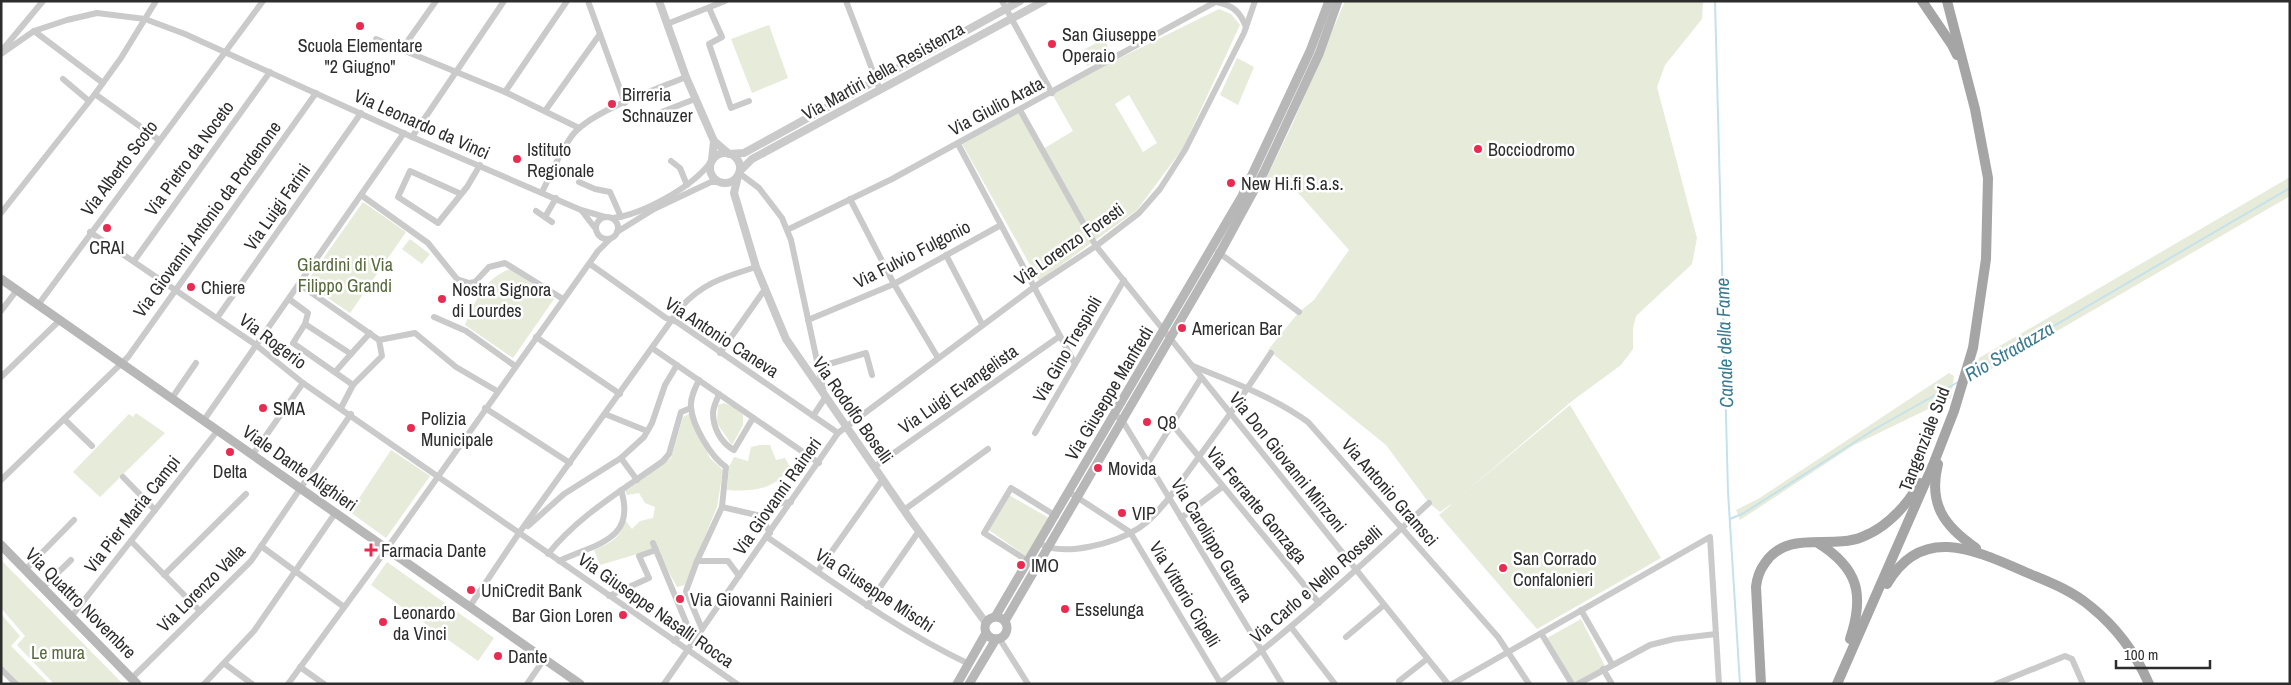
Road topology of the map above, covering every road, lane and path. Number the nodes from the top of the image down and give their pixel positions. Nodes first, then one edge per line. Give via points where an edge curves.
1 (43, 1) edge
2 (156, 1) edge
3 (263, 1) edge
4 (436, 1) edge
5 (504, 1) edge
6 (567, 1) edge
7 (588, 1) edge
8 (659, 1) edge
9 (725, 1) edge
10 (855, 1) edge
11 (1020, 1) edge
12 (1044, 1) edge
13 (1255, 1) edge
14 (1329, 1) edge
15 (1338, 1) edge
16 (1922, 1) edge
17 (1947, 1) edge
18 (1216, 2) edge
19 (847, 3) edge
20 (1004, 5) edge
21 (709, 8) junction
22 (1012, 18) junction
23 (145, 19) junction
24 (667, 24) junction
25 (1246, 26) junction
26 (34, 32) junction
27 (600, 34) junction
28 (376, 39) dead end
29 (402, 49) junction
30 (225, 51) junction
31 (1, 52) edge
32 (270, 72) junction
33 (456, 72) junction
34 (1965, 75) junction
35 (686, 77) junction
36 (63, 79) dead end
37 (876, 80) junction
38 (103, 82) junction
39 (880, 90) junction
40 (505, 92) junction
41 (316, 93) junction
42 (1052, 93) junction
43 (95, 94) junction
44 (695, 99) junction
45 (89, 101) junction
46 (749, 101) dead end
47 (625, 103) junction
48 (1020, 110) junction
49 (545, 111) junction
50 (818, 112) junction
51 (360, 113) junction
52 (654, 115) dead end
53 (822, 121) junction
54 (579, 128) junction
55 (404, 133) junction
56 (412, 137) junction
57 (159, 140) junction
58 (714, 141) junction
59 (958, 144) junction
60 (729, 154) junction
61 (671, 161) dead end
62 (711, 162) junction
63 (480, 166) junction
64 (739, 174) junction
65 (579, 182) dead end
66 (719, 182) junction
67 (687, 185) junction
68 (1252, 186) junction
69 (542, 192) junction
70 (461, 194) junction
71 (734, 194) junction
72 (361, 195) junction
73 (556, 198) junction
74 (850, 199) junction
75 (581, 210) junction
76 (536, 211) dead end
77 (1, 212) edge
78 (545, 217) junction
79 (609, 217) junction
80 (621, 217) junction
81 (552, 222) dead end
82 (1001, 225) junction
83 (596, 230) junction
84 (787, 230) junction
85 (90, 232) junction
86 (617, 232) junction
87 (610, 239) junction
88 (1096, 246) junction
89 (598, 251) junction
90 (1216, 251) junction
91 (946, 255) junction
92 (134, 261) junction
93 (590, 264) junction
94 (756, 268) junction
95 (1, 279) edge
96 (1124, 280) junction
97 (299, 284) junction
98 (894, 284) junction
99 (1034, 287) junction
100 (174, 289) junction
101 (765, 289) junction
102 (17, 290) junction
103 (289, 299) junction
104 (563, 299) junction
105 (38, 305) junction
106 (1, 311) edge
107 (1299, 312) dead end
108 (434, 317) dead end
109 (217, 318) junction
110 (60, 320) junction
111 (671, 320) junction
112 (808, 320) junction
113 (305, 324) junction
114 (982, 324) junction
115 (370, 333) junction
116 (1167, 334) junction
117 (1060, 336) junction
118 (536, 337) junction
119 (379, 340) junction
120 (256, 345) junction
121 (652, 348) junction
122 (720, 353) junction
123 (1271, 353) dead end
124 (351, 354) junction
125 (938, 358) junction
126 (122, 363) junction
127 (196, 363) dead end
128 (1075, 364) junction
129 (515, 366) junction
130 (677, 366) junction
131 (1192, 366) junction
132 (818, 368) junction
133 (336, 371) junction
134 (872, 375) dead end
135 (1, 377) edge
136 (1201, 378) junction
137 (699, 380) junction
138 (303, 382) junction
139 (353, 384) junction
140 (1247, 388) junction
141 (497, 392) junction
142 (620, 394) junction
143 (719, 394) junction
144 (172, 398) junction
145 (825, 398) junction
146 (340, 408) junction
147 (486, 408) junction
148 (691, 408) junction
149 (351, 414) junction
150 (605, 414) junction
151 (1230, 414) junction
152 (813, 416) junction
153 (753, 418) junction
154 (1119, 418) junction
155 (64, 419) junction
156 (204, 420) junction
157 (1172, 424) junction
158 (1948, 425) junction
159 (847, 428) junction
160 (218, 430) junction
161 (648, 431) junction
162 (838, 433) junction
163 (1035, 433) dead end
164 (92, 446) dead end
165 (988, 449) dead end
166 (1938, 452) junction
167 (253, 454) junction
168 (621, 458) junction
169 (1198, 458) junction
170 (570, 463) junction
171 (819, 463) junction
172 (1148, 463) junction
173 (874, 467) junction
174 (438, 475) junction
175 (123, 477) dead end
176 (1, 480) edge
177 (637, 480) junction
178 (883, 480) junction
179 (1222, 487) junction
180 (301, 488) junction
181 (621, 490) junction
182 (246, 494) dead end
183 (1073, 495) junction
184 (1169, 498) junction
185 (791, 502) junction
186 (1429, 503) dead end
187 (722, 507) junction
188 (155, 510) junction
189 (904, 510) junction
190 (336, 512) junction
191 (761, 516) junction
192 (1056, 516) junction
193 (1181, 518) junction
194 (74, 520) dead end
195 (1401, 529) junction
196 (919, 531) junction
197 (1130, 532) junction
198 (519, 533) junction
199 (768, 535) junction
200 (131, 541) junction
201 (1817, 542) junction
202 (1, 545) edge
203 (1043, 545) junction
204 (261, 546) junction
205 (387, 548) junction
206 (1980, 552) junction
207 (548, 554) junction
208 (70, 560) dead end
209 (559, 561) junction
210 (697, 561) junction
211 (1028, 561) junction
212 (25, 570) junction
213 (296, 571) junction
214 (1356, 571) junction
215 (818, 572) junction
216 (164, 575) junction
217 (739, 576) junction
218 (42, 588) junction
219 (686, 591) junction
220 (675, 594) junction
221 (609, 596) junction
222 (1319, 603) junction
223 (1384, 605) junction
224 (470, 606) junction
225 (867, 606) junction
226 (344, 607) junction
227 (1581, 610) junction
228 (200, 611) junction
229 (71, 617) junction
230 (995, 617) junction
231 (1005, 621) junction
232 (986, 623) junction
233 (1291, 627) junction
234 (702, 629) junction
235 (986, 633) junction
236 (1541, 633) junction
237 (1859, 633) junction
238 (1716, 634) junction
239 (1346, 637) dead end
240 (997, 639) junction
241 (674, 641) junction
242 (688, 650) junction
243 (1509, 651) junction
244 (1262, 652) junction
245 (544, 658) junction
246 (1428, 659) junction
247 (225, 664) junction
248 (969, 664) junction
249 (1612, 664) junction
250 (300, 667) junction
251 (1, 669) edge
252 (1603, 669) junction
253 (134, 681) edge
254 (1399, 681) dead end
255 (1220, 683) edge
256 (16, 684) edge
257 (204, 684) edge
258 (252, 684) edge
259 (288, 684) edge
260 (324, 684) edge
261 (527, 684) edge
262 (580, 684) edge
263 (664, 684) edge
264 (737, 684) edge
265 (957, 684) edge
266 (969, 684) edge
267 (1028, 684) edge
268 (1282, 684) edge
269 (1335, 684) edge
270 (1448, 684) edge
271 (1452, 684) edge
272 (1529, 684) edge
273 (1572, 684) edge
274 (1578, 684) edge
275 (1612, 684) edge
276 (1719, 684) edge
277 (1761, 684) edge
278 (1836, 684) edge
279 (1996, 684) edge
280 (2083, 684) edge
281 (2149, 684) edge

1 - 31 street
2 - 23 street
3 - 30 street, Via Alberto Scoto
4 - 29 street
5 - 33 street
6 - 40 street
7 - 27 street
8 - 24 street
9 - 21 street
10 - 19 street
11 - 20 street, Via Martiri della Resistenza
12 - 22 street, Via Martiri della Resistenza
13 - 25 street, Via Lorenzo Foresti
14 - 68 main road, Via Giuseppe Manfredi
15 - 68 main road, Via Giuseppe Manfredi via 1318,54
16 - 34 main road, Tangenziale Sud via 1952,45
17 - 34 main road, Tangenziale Sud
18 - 25 street, Via Giulio Arata via 1231,5 1243,17
18 - 42 street, Via Giulio Arata
19 - 37 street
20 - 22 street
20 - 37 street, Via Martiri della Resistenza
21 - 24 street
21 - 46 street via 722,38 709,44 731,108
22 - 39 street, Via Martiri della Resistenza
22 - 42 street
23 - 26 street, Via Leonardo da Vinci via 97,13
23 - 30 street, Via Leonardo da Vinci
23 - 38 street
24 - 35 street
25 - 88 street, Via Lorenzo Foresti via 1185,150 1160,189 1139,213
26 - 31 street, Via Leonardo da Vinci
26 - 38 street
27 - 47 street
27 - 49 street
28 - 29 street
29 - 33 street
30 - 32 street, Via Leonardo da Vinci
30 - 57 street, Via Alberto Scoto
32 - 41 street, Via Leonardo da Vinci
32 - 92 street, Via Pietro da Noceto
33 - 40 street
33 - 56 street
34 - 158 main road, Tangenziale Sud via 1988,178 1986,259 1973,348
35 - 44 street
35 - 47 street
36 - 45 street
37 - 39 street
37 - 50 street, Via Martiri della Resistenza
38 - 43 street
39 - 53 street, Via Martiri della Resistenza
40 - 49 street
41 - 51 street, Via Leonardo da Vinci
41 - 100 street, Via Giovanni Antonio da Pordenone
42 - 48 street, Via Giulio Arata
43 - 45 street
43 - 57 street
44 - 52 street
44 - 58 street
45 - 77 street
47 - 54 street via 603,112
48 - 59 street, Via Giulio Arata
48 - 88 street, Via Don Giovanni Minzoni
49 - 54 street
50 - 53 street
50 - 60 street, Via Martiri della Resistenza via 744,153
51 - 55 street, Via Leonardo da Vinci
51 - 109 street, Via Luigi Farini
53 - 64 street, Via Martiri della Resistenza via 749,161
54 - 69 street
55 - 56 street, Via Leonardo da Vinci
55 - 72 street
56 - 63 street, Via Leonardo da Vinci
57 - 85 street, Via Alberto Scoto
58 - 60 street
58 - 62 street
59 - 74 street, Via Giulio Arata
59 - 82 street
60 - 62 street via 720,154
60 - 64 street via 738,161
61 - 67 street via 680,168
62 - 66 street via 710,174
62 - 67 street
63 - 69 street, Via Leonardo da Vinci
63 - 70 street
64 - 66 street via 732,182
64 - 71 street, Via Rodolfo Boselli
64 - 84 street via 759,188
65 - 80 street via 610,192
66 - 71 street
66 - 86 street via 705,185 654,209
67 - 80 street
68 - 90 main road, Via Giuseppe Manfredi
69 - 73 street, Via Leonardo da Vinci
70 - 70 street via 438,223 398,197 410,171
71 - 94 street, Via Rodolfo Boselli
72 - 97 street
72 - 104 street via 428,243 457,279 469,283 479,279 494,264 505,263
73 - 75 street, Via Leonardo da Vinci
73 - 78 street
74 - 84 street, Via Giulio Arata
74 - 98 street
75 - 79 street, Via Leonardo da Vinci
75 - 83 street, Via Leonardo da Vinci
76 - 78 street
78 - 81 street
79 - 80 street
79 - 83 street via 598,221
79 - 86 street via 618,224
82 - 91 street, Via Fulvio Fulgonio
82 - 99 street
83 - 87 street via 602,238
83 - 89 street
84 - 112 street
85 - 92 street, Via Rogerio
85 - 105 street, Via Alberto Scoto
86 - 87 street
87 - 89 street
88 - 96 street, Via Don Giovanni Minzoni
88 - 99 street, Via Lorenzo Foresti
89 - 93 street
90 - 107 street
90 - 116 main road, Via Giuseppe Manfredi
91 - 98 street, Via Fulvio Fulgonio
91 - 114 street
92 - 100 street, Via Rogerio
93 - 104 street
93 - 111 street, Via Antonio Caneva
94 - 101 street, Via Rodolfo Boselli
94 - 111 street via 708,283 693,294
95 - 102 main road, Viale Dante Alighieri
96 - 116 street, Via Don Giovanni Minzoni
96 - 128 street, Via Gino Trespioli
97 - 103 street
97 - 115 street
98 - 112 street, Via Fulvio Fulgonio
98 - 125 street
99 - 114 street, Via Lorenzo Foresti
99 - 117 street
100 - 109 street, Via Rogerio
100 - 126 street, Via Giovanni Antonio da Pordenone
101 - 122 street
101 - 145 street, Via Rodolfo Boselli via 786,339
102 - 105 main road, Viale Dante Alighieri
102 - 106 street
103 - 113 street via 308,313
103 - 120 street
104 - 118 street
105 - 110 main road, Viale Dante Alighieri
108 - 129 street via 466,331
109 - 120 street, Via Rogerio
110 - 126 main road, Viale Dante Alighieri
110 - 135 street
111 - 121 street
111 - 122 street, Via Antonio Caneva
112 - 132 street
113 - 124 street
113 - 133 street via 293,342
114 - 125 street, Via Lorenzo Foresti
115 - 119 street
115 - 124 street
116 - 131 street, Via Don Giovanni Minzoni
116 - 154 main road, Via Giuseppe Manfredi
117 - 128 street
117 - 173 street, Via Luigi Evangelista
118 - 129 street
118 - 142 street
119 - 139 street via 382,356
119 - 141 street via 415,333 456,367
120 - 138 street, Via Rogerio
120 - 156 street
121 - 130 street
121 - 142 street
122 - 152 street, Via Antonio Caneva
123 - 140 street
124 - 133 street
125 - 159 street, Via Lorenzo Foresti
126 - 144 main road, Viale Dante Alighieri
126 - 155 street, Via Giovanni Antonio da Pordenone
127 - 144 street
128 - 163 street, Via Gino Trespioli
129 - 141 street
130 - 137 street
130 - 161 street via 665,385
131 - 136 street, Via Don Giovanni Minzoni
131 - 140 street, Via Antonio Gramsci
132 - 134 street via 866,354
132 - 145 street
133 - 139 street
136 - 151 street, Via Don Giovanni Minzoni
136 - 157 street
137 - 143 street
137 - 148 street
138 - 146 street, Via Rogerio
138 - 167 street
139 - 146 street
140 - 151 street
140 - 195 street, Via Antonio Gramsci via 1308,422
141 - 147 street
142 - 150 street
143 - 153 street
143 - 153 street via 713,412 718,434 726,446 734,450
144 - 156 main road, Viale Dante Alighieri
145 - 152 street
145 - 159 street, Via Rodolfo Boselli
146 - 149 street, Via Rogerio
147 - 170 street
147 - 174 street
148 - 177 street, Via Giuseppe Nasalli Rocca via 680,412 669,454
148 - 187 street via 702,439 726,468
149 - 174 street, Via Rogerio
149 - 180 street, Via Lorenzo Valla
150 - 161 street
150 - 170 street
151 - 169 street
151 - 214 street, Via Don Giovanni Minzoni
152 - 162 street, Via Antonio Caneva
153 - 171 street
154 - 172 street, Via Carolippo Guerra
154 - 183 main road, Via Giuseppe Manfredi
155 - 164 street
155 - 176 street, Via Giovanni Antonio da Pordenone
156 - 160 main road, Viale Dante Alighieri
157 - 169 street, Via Ferrante Gonzaga
157 - 172 street
158 - 166 main road, Tangenziale Sud
158 - 206 main road via 1936,478 1937,501 1953,531
159 - 162 street, Via Lorenzo Foresti
159 - 173 street, Via Rodolfo Boselli
160 - 167 main road, Viale Dante Alighieri
160 - 188 street, Via Pier Maria Campi
161 - 168 street
162 - 171 street, Via Giovanni Raineri
165 - 189 street
166 - 201 main road via 1913,494 1886,524 1860,538
166 - 237 main road, Tangenziale Sud
167 - 180 main road, Viale Dante Alighieri
168 - 177 street
168 - 198 street via 564,494
169 - 179 street, Via Ferrante Gonzaga
169 - 184 street
170 - 198 street
171 - 185 street, Via Giovanni Raineri
172 - 184 street, Via Carolippo Guerra
173 - 178 street, Via Rodolfo Boselli
174 - 198 street, Via Giuseppe Nasalli Rocca
174 - 205 street
175 - 188 street
177 - 181 street, Via Giuseppe Nasalli Rocca
178 - 189 street, Via Rodolfo Boselli
178 - 215 street
179 - 193 street
179 - 222 street, Via Ferrante Gonzaga
180 - 190 main road, Viale Dante Alighieri
180 - 204 street, Via Lorenzo Valla
181 - 207 street, Via Giuseppe Nasalli Rocca via 564,534
181 - 209 street, Via Giuseppe Nasalli Rocca via 626,504 617,534
182 - 216 street
183 - 192 main road, Via Giuseppe Manfredi
183 - 197 street, Via Vittorio Cipelli
183 - 203 main road, Via Giuseppe Manfredi
184 - 193 street, Via Carolippo Guerra
184 - 197 street via 1158,511
185 - 191 street via 774,505
185 - 199 street, Via Giovanni Raineri
186 - 195 street, Via Carlo e Nello Rosselli
187 - 191 street
187 - 210 street
188 - 200 street, Via Pier Maria Campi
189 - 196 street, Via Rodolfo Boselli
190 - 205 main road, Viale Dante Alighieri
190 - 213 street
191 - 199 street
192 - 203 main road, Via Giuseppe Manfredi
192 - 211 street via 1011,488 984,533
193 - 244 street, Via Carolippo Guerra
194 - 212 street
195 - 214 street, Via Carlo e Nello Rosselli
195 - 243 street, Via Antonio Gramsci
196 - 225 street
196 - 232 street, Via Rodolfo Boselli
197 - 203 street via 1098,545 1071,548
197 - 255 street, Via Vittorio Cipelli
198 - 207 street, Via Giuseppe Nasalli Rocca
198 - 224 street
199 - 215 street, Via Giuseppe Mischi
199 - 217 street, Via Giovanni Raineri
200 - 216 street
200 - 229 street, Via Pier Maria Campi
201 - 277 main road via 1804,541 1780,548 1770,555 1757,577
201 - 278 main road via 1844,562 1856,591 1858,609 1855,624
202 - 212 main road, Via Quattro Novembre
203 - 211 main road, Via Giuseppe Manfredi
203 - 231 main road, Via Giuseppe Manfredi
204 - 213 street
204 - 228 street, Via Lorenzo Valla via 251,561
205 - 224 main road, Viale Dante Alighieri
205 - 226 street
206 - 237 main road via 1946,546 1916,553 1890,579
206 - 281 main road via 2066,589 2089,604 2135,656
207 - 209 street, Via Giuseppe Nasalli Rocca
208 - 218 street
209 - 221 street, Via Giuseppe Nasalli Rocca
210 - 217 street, Via Giovanni Raineri via 728,561
210 - 219 street
211 - 230 main road, Via Giuseppe Manfredi
212 - 218 main road, Via Quattro Novembre
213 - 226 street
213 - 247 street via 254,631
214 - 222 street, Via Carlo e Nello Rosselli
214 - 223 street, Via Don Giovanni Minzoni
215 - 225 street, Via Giuseppe Mischi
216 - 228 street
217 - 234 street, Via Giovanni Raineri
218 - 229 main road, Via Quattro Novembre
219 - 220 street
219 - 234 street
220 - 221 street via 654,547 639,556 649,578
220 - 241 street via 688,627
221 - 241 street, Via Giuseppe Nasalli Rocca
222 - 233 street, Via Carlo e Nello Rosselli
223 - 239 street
223 - 246 street, Via Don Giovanni Minzoni
224 - 245 main road, Viale Dante Alighieri
225 - 248 street, Via Giuseppe Mischi via 930,645
226 - 250 street
227 - 236 street
227 - 238 street via 1710,537
227 - 249 street
228 - 253 street, Via Lorenzo Valla
229 - 253 main road, Via Quattro Novembre
230 - 231 main road
230 - 232 main road
231 - 240 main road via 1006,631
232 - 235 main road
233 - 244 street, Via Carlo e Nello Rosselli
233 - 269 street
234 - 242 street, Via Giovanni Raineri
235 - 240 main road
235 - 248 main road
236 - 243 street
236 - 273 street
237 - 278 main road, Tangenziale Sud
238 - 249 street via 1650,645
238 - 276 street
240 - 266 main road
240 - 267 street
241 - 242 street, Via Giuseppe Nasalli Rocca
242 - 263 street, Via Giovanni Raineri
242 - 264 street, Via Giuseppe Nasalli Rocca
243 - 271 street
243 - 272 street, Via Antonio Gramsci
244 - 255 street, Via Carlo e Nello Rosselli
244 - 268 street, Via Carolippo Guerra
245 - 261 street
245 - 262 main road, Viale Dante Alighieri
246 - 254 street
246 - 270 street, Via Don Giovanni Minzoni
247 - 257 street
247 - 258 street
248 - 265 main road
249 - 252 street
250 - 259 street
250 - 260 street
251 - 256 street
252 - 274 street
252 - 275 street
279 - 280 street via 2066,656 2072,659

